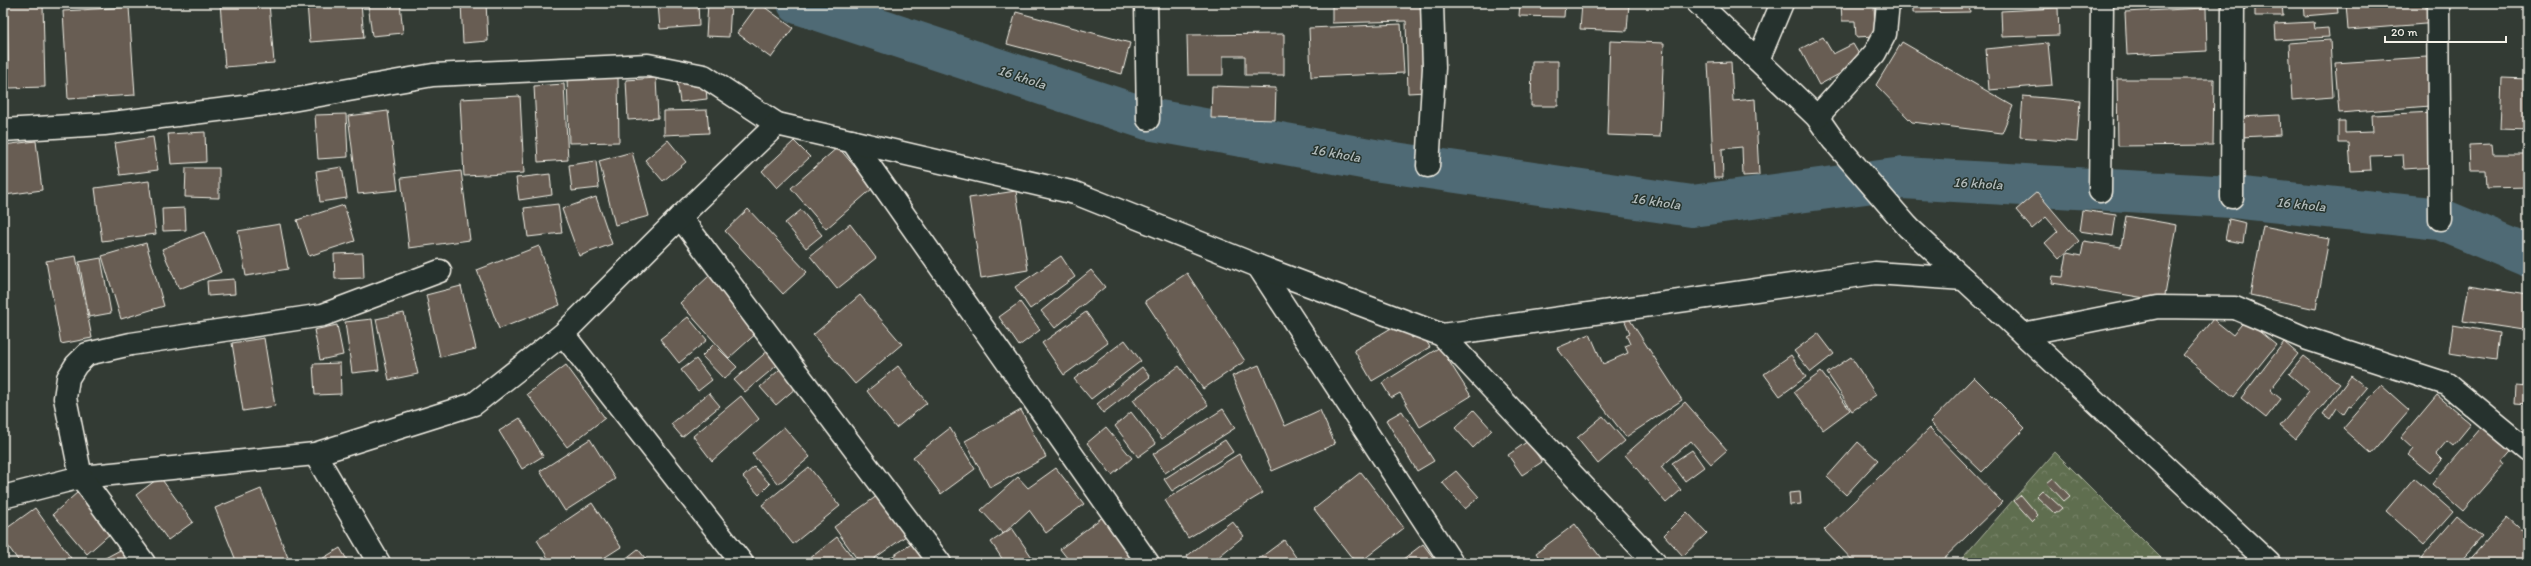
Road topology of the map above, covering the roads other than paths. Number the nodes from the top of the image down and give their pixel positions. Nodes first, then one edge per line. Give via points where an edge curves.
1 (1146, 3) edge
2 (1432, 3) edge
3 (1698, 3) edge
4 (1782, 3) edge
5 (1888, 3) edge
6 (2102, 3) edge
7 (2233, 3) edge
8 (2438, 3) edge
9 (1758, 60) junction
10 (1818, 117) junction
11 (1148, 119) dead end
12 (778, 124) junction
13 (3, 130) edge
14 (852, 141) junction
15 (1428, 166) dead end
16 (2100, 191) dead end
17 (2232, 197) dead end
18 (680, 218) junction
19 (2440, 218) dead end
20 (1258, 266) junction
21 (440, 271) dead end
22 (1964, 279) junction
23 (563, 334) junction
24 (2023, 334) junction
25 (1442, 335) junction
26 (2528, 451) edge
27 (315, 454) junction
28 (81, 477) junction
29 (3, 497) edge
30 (144, 563) edge
31 (379, 563) edge
32 (742, 563) edge
33 (940, 563) edge
34 (1148, 563) edge
35 (1452, 563) edge
36 (1655, 563) edge
37 (2269, 563) edge

1 - 11 street
2 - 15 street via 1434,68
3 - 9 street
4 - 9 street
5 - 10 street via 1885,34 1875,53
6 - 16 street
7 - 17 street
8 - 19 street
9 - 10 street
10 - 22 street via 1833,140 1908,227
12 - 13 street via 704,76 648,65 433,76 275,103 104,124
12 - 14 street
12 - 18 street
14 - 20 street via 1075,193
14 - 34 street
18 - 23 street
18 - 33 street
20 - 25 street
20 - 35 street
21 - 28 street via 323,314 131,344 87,354 68,378 65,398
22 - 24 street
22 - 25 street via 1875,273
23 - 27 street via 474,404
23 - 32 street
24 - 26 street via 2158,307 2235,308 2305,338 2447,384
24 - 37 street
25 - 36 street
27 - 28 street
27 - 31 street
28 - 29 street
28 - 30 street

